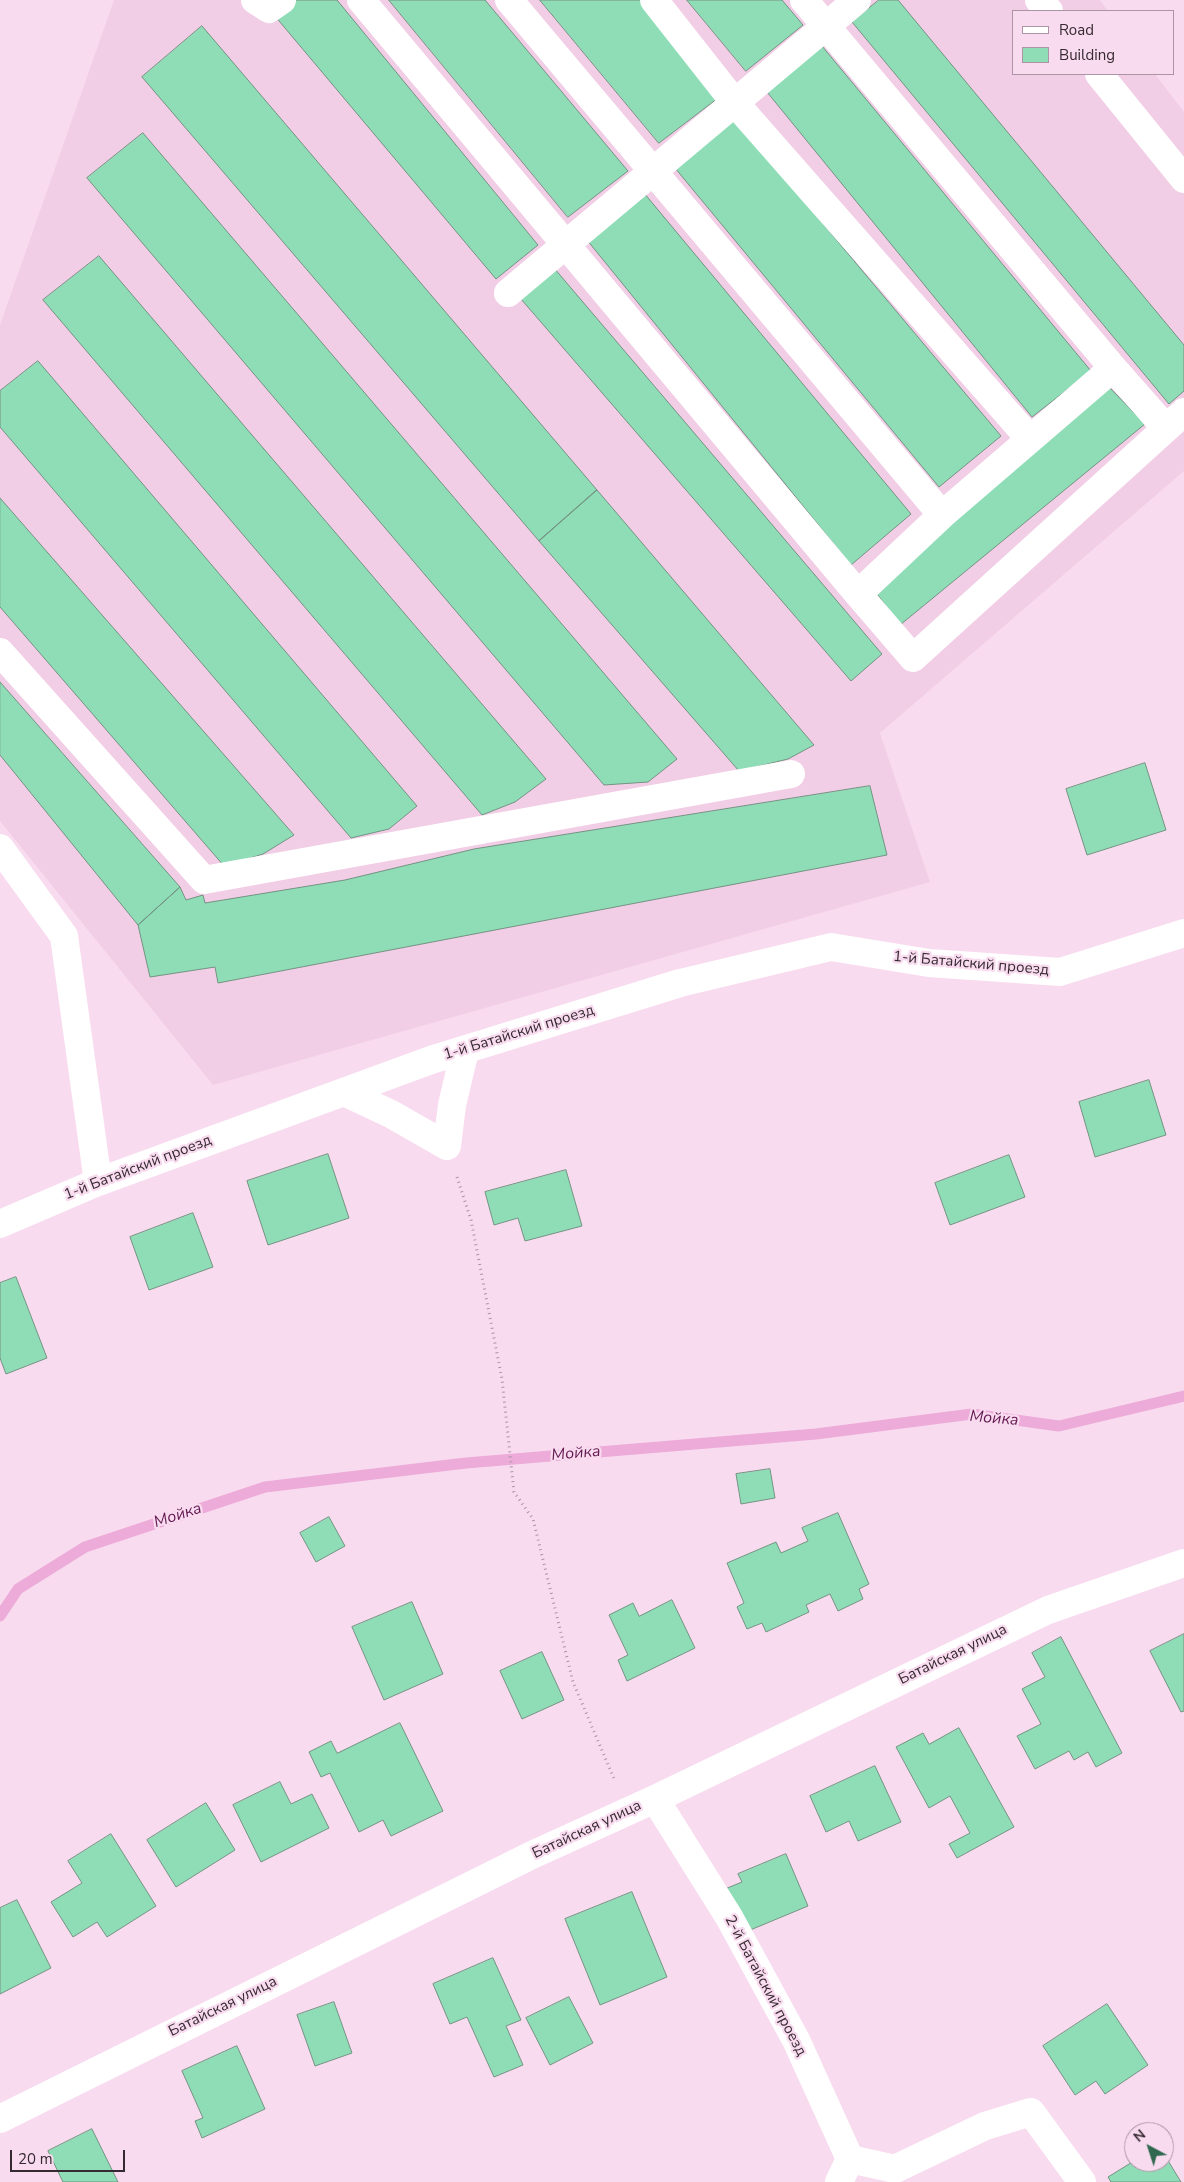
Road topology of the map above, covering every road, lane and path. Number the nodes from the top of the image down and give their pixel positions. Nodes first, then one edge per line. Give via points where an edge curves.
1 (255, 0) edge
2 (282, 0) edge
3 (361, 0) edge
4 (509, 0) edge
5 (654, 0) edge
6 (804, 0) edge
7 (858, 0) edge
8 (1040, 0) edge
9 (1048, 10) edge
10 (826, 26) junction
11 (1100, 75) edge
12 (735, 103) junction
13 (653, 172) junction
14 (1184, 179) edge
15 (565, 245) junction
16 (508, 293) dead end
17 (1113, 368) junction
18 (1175, 419) edge
19 (1030, 439) junction
20 (942, 515) junction
21 (858, 594) junction
22 (0, 652) edge
23 (791, 774) dead end
24 (0, 848) edge
25 (1184, 932) edge
26 (465, 1050) junction
27 (344, 1092) junction
28 (446, 1146) junction
29 (98, 1182) junction
30 (0, 1224) edge
31 (1184, 1563) edge
32 (655, 1798) junction
33 (628, 1811) junction
34 (0, 2119) edge
35 (844, 2170) edge
36 (1082, 2182) edge

1 - 2 street via 269,10
3 - 15 street
4 - 13 street
5 - 12 street
6 - 10 street
7 - 10 street
8 - 9 street
10 - 12 street
10 - 17 street
11 - 14 street
12 - 13 street
12 - 19 street
13 - 15 street
13 - 20 street
15 - 16 street
15 - 21 street
17 - 18 street
17 - 19 street
18 - 21 street via 913,658
19 - 20 street
20 - 21 street
22 - 23 street via 204,880
24 - 29 street via 64,936
25 - 26 street, 1-й Батайский проезд via 1060,972 929,963 831,947 680,983
26 - 27 street, 1-й Батайский проезд
26 - 28 street
27 - 28 street
27 - 29 street, 1-й Батайский проезд
28 - 33 path via 471,1220 502,1379 514,1492 533,1519 573,1682
29 - 30 street, 1-й Батайский проезд
31 - 32 street, Батайская улица via 1048,1610
32 - 33 street, Батайская улица
32 - 35 street, 2-й Батайский проезд via 729,1917 796,2040
33 - 34 street, Батайская улица via 532,1855
35 - 36 street via 895,2169 985,2126 1031,2112

